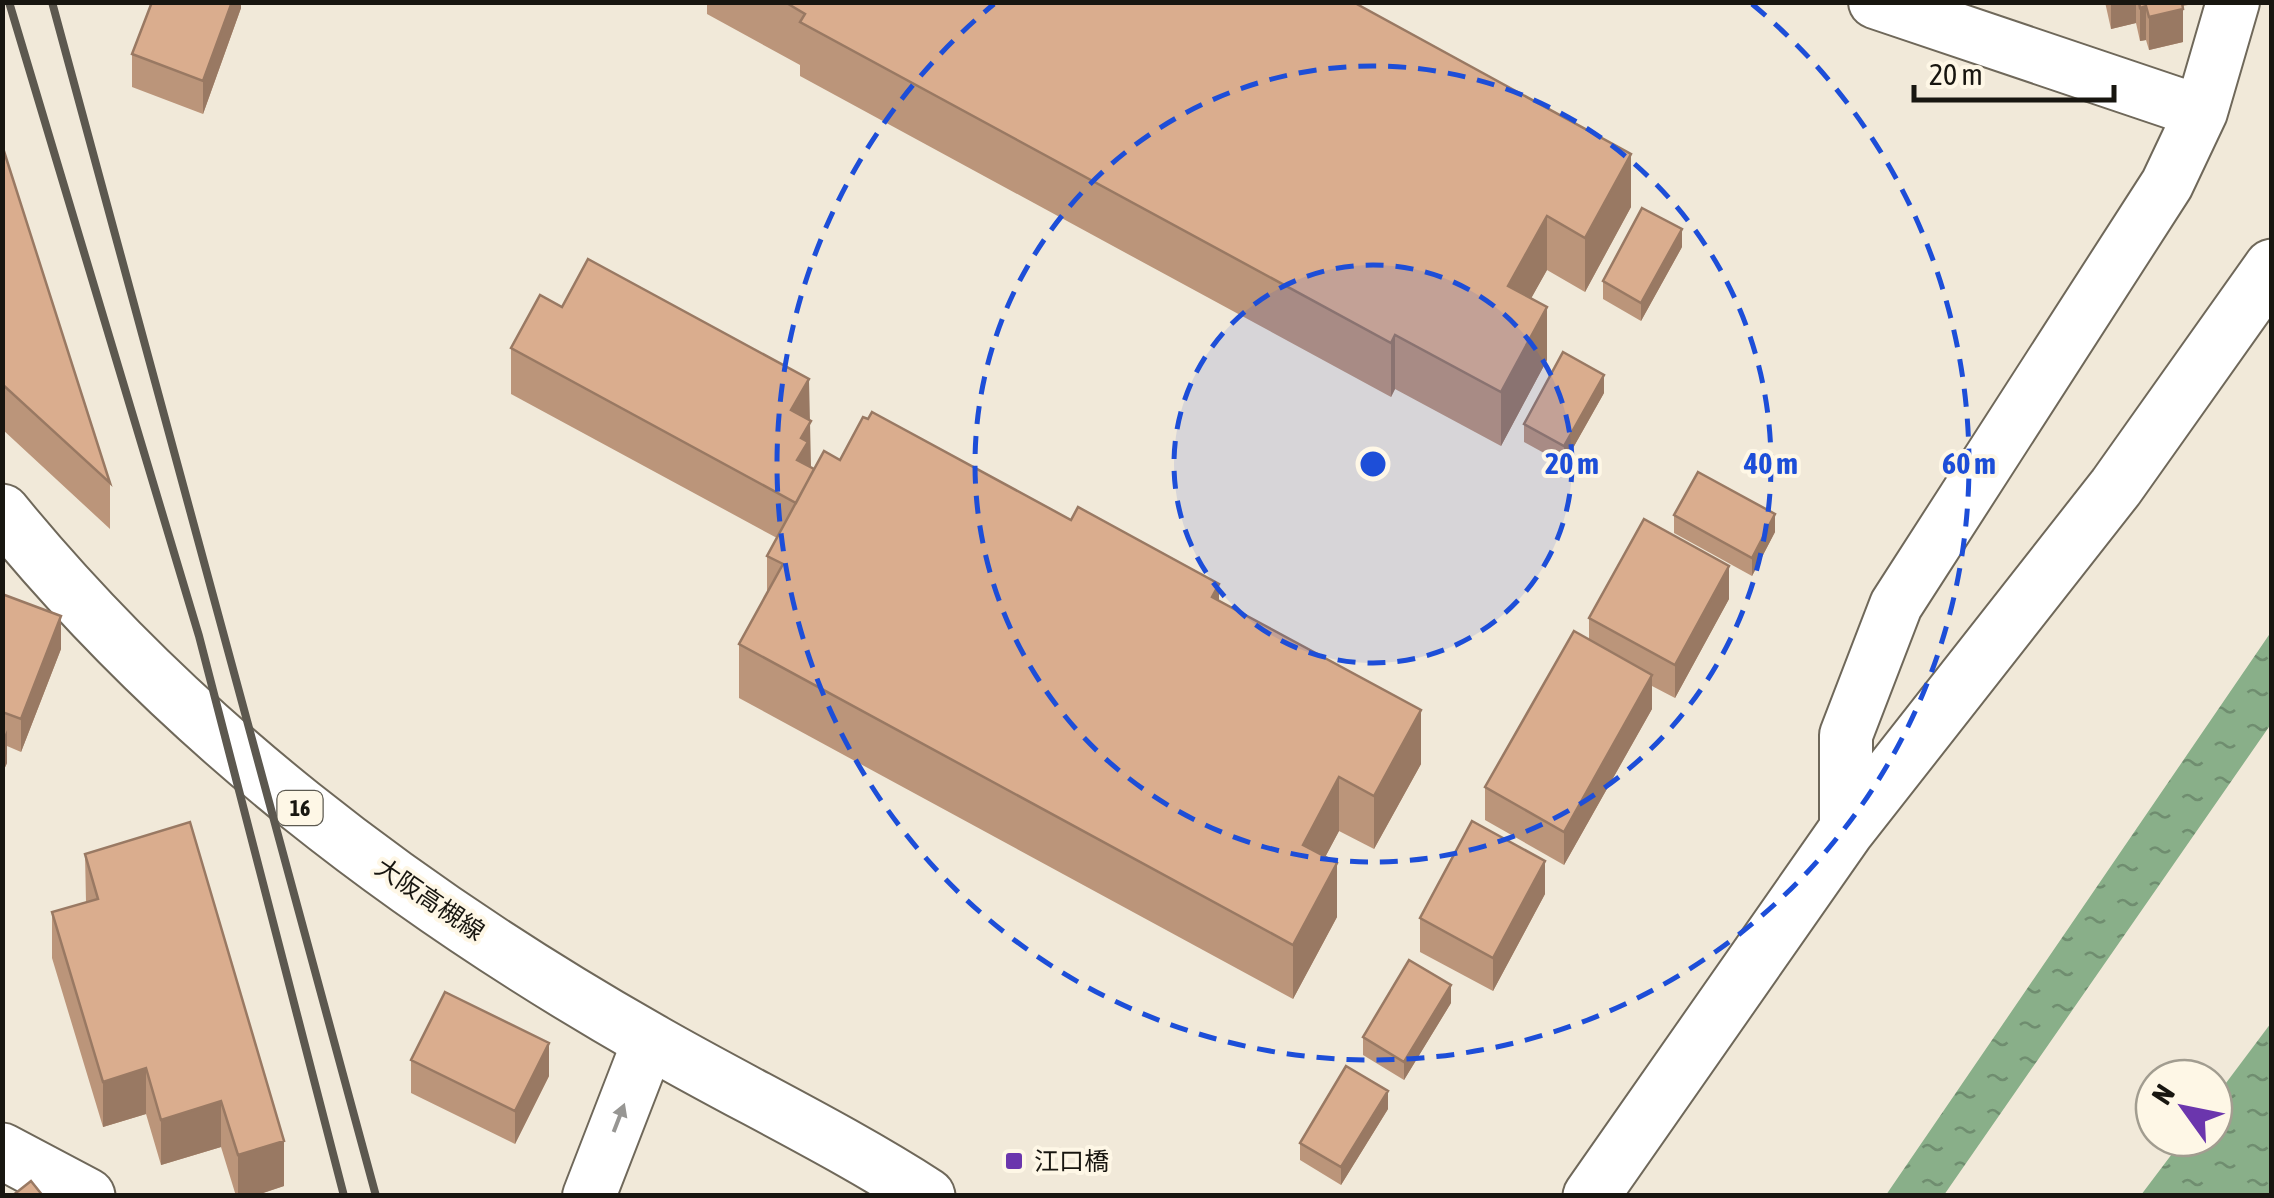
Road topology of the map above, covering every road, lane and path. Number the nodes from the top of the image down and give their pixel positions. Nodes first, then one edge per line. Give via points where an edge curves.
1 (1875, 2) edge
2 (2233, 2) edge
3 (2202, 112) junction
4 (2272, 267) edge
5 (2, 512) edge
6 (1846, 832) junction
7 (650, 1040) junction
8 (2, 1151) edge
9 (87, 1196) edge
10 (589, 1196) edge
11 (926, 1196) edge
12 (1591, 1196) edge

1 - 3 street
2 - 3 street
3 - 6 street via 2166,184 1896,604 1846,736
4 - 6 street via 2116,487
5 - 7 street, 大阪高槻線 / 16 via 126,652 285,796
6 - 12 street
10 -> 7 street
7 - 11 street, 大阪高槻線 / 16
8 - 9 street

